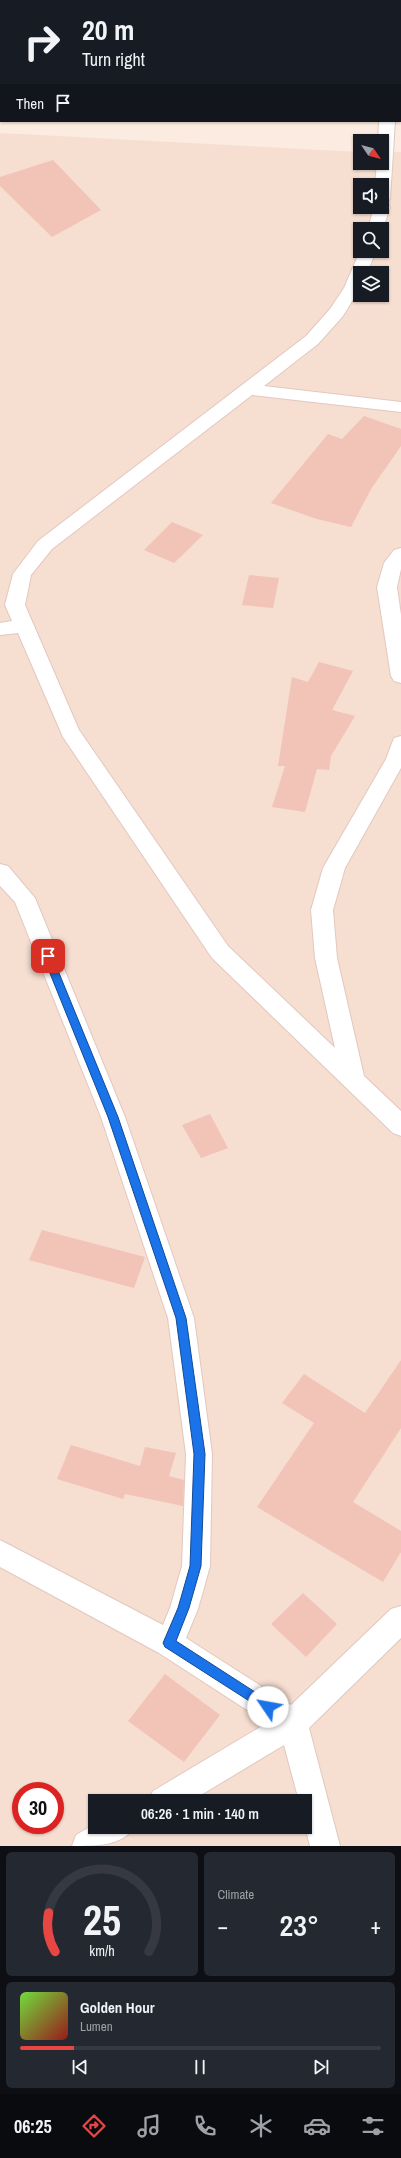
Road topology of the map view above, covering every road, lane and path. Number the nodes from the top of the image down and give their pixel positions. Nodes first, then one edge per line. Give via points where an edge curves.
1 (387, 122) edge
2 (383, 178) edge
3 (365, 258) edge
4 (249, 389) junction
5 (401, 406) edge
6 (401, 554) edge
7 (24, 626) junction
8 (0, 629) edge
9 (401, 676) edge
10 (401, 743) edge
11 (0, 872) edge
12 (354, 1082) junction
13 (401, 1126) edge
14 (0, 1553) edge
15 (401, 1619) edge
16 (169, 1643) junction
17 (293, 1723) junction
18 (175, 1794) edge
19 (107, 1834) edge
20 (87, 1846) edge
21 (325, 1846) edge

1 - 2 street
3 - 4 street via 352,288 337,312 312,340
4 - 5 street
4 - 7 street via 45,545 22,574 15,605
6 - 9 street via 393,563 387,587
7 - 8 street
7 - 12 street via 70,732 220,952
10 - 12 street via 393,765 334,868 322,910 326,958
11 - 16 street via 24,898 113,1117 181,1318 199,1454 196,1566 184,1608
12 - 13 street
14 - 16 street
15 - 17 street
16 - 17 street
17 - 18 street
17 - 21 street
19 - 20 street

